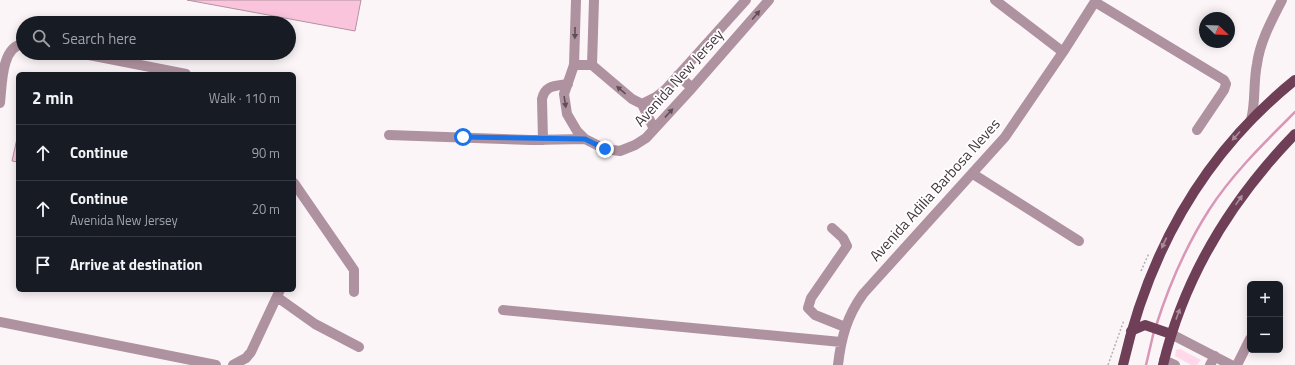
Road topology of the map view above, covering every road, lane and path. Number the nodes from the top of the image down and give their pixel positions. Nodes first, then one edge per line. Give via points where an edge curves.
1 (576, 0) edge
2 (594, 0) edge
3 (746, 0) edge
4 (769, 0) edge
5 (995, 0) edge
6 (1282, 0) edge
7 (1096, 1) edge
8 (16, 45) edge
9 (1063, 52) junction
10 (115, 60) edge
11 (574, 65) junction
12 (592, 65) junction
13 (176, 72) edge
14 (678, 75) junction
15 (1295, 80) edge
16 (568, 84) junction
17 (692, 88) junction
18 (0, 104) edge
19 (642, 104) junction
20 (1251, 120) junction
21 (654, 129) junction
22 (1197, 130) dead end
23 (1295, 134) edge
24 (389, 135) dead end
25 (585, 139) junction
26 (543, 140) junction
27 (973, 174) junction
28 (296, 186) edge
29 (832, 228) dead end
30 (1079, 241) dead end
31 (354, 292) dead end
32 (278, 294) edge
33 (503, 310) dead end
34 (0, 322) edge
35 (845, 327) junction
36 (1131, 332) junction
37 (1167, 332) junction
38 (841, 342) junction
39 (1247, 345) edge
40 (359, 347) dead end
41 (1212, 361) edge
42 (1164, 362) edge
43 (216, 365) edge
44 (233, 365) edge
45 (838, 365) edge
46 (1123, 365) edge
47 (1175, 365) edge
48 (1231, 365) edge
49 (1237, 365) edge

1 -> 11 street, Avenida New Jersey
2 - 12 street
3 - 14 street, Avenida New Jersey
17 -> 4 street, Avenida New Jersey
5 - 9 street
6 - 20 street via 1261,46
7 - 9 street, Avenida Adilia Barbosa Neves
7 - 22 street via 1224,80 1224,90
8 - 18 street via 11,49 5,62
9 - 27 street, Avenida Adilia Barbosa Neves via 1004,137
10 - 13 street
11 - 12 street
11 - 16 street, Avenida New Jersey
19 -> 12 street via 632,99
14 - 17 street
14 - 19 street, Avenida New Jersey via 665,90
15 - 20 main road
16 -> 25 street, Avenida New Jersey via 564,94 567,114 576,131
16 - 26 street via 551,86 543,94
21 -> 17 street, Avenida New Jersey
19 - 21 street
20 -> 36 main road via 1205,175 1166,238 1146,284
21 - 25 street, Avenida New Jersey via 635,145 620,151 605,149
37 -> 23 main road via 1214,237 1243,193
24 - 26 street
25 - 26 street
27 - 30 street
27 - 35 street, Avenida Adilia Barbosa Neves via 874,279 853,308
28 - 31 street via 354,270
29 - 35 street via 843,238 847,246 810,298 808,308 815,315
32 - 40 street via 316,324
32 - 44 street via 251,352
33 - 38 street
34 - 43 street
35 - 38 street, Avenida Adilia Barbosa Neves
36 - 37 main road via 1145,325
36 - 46 main road
37 - 41 street
37 - 42 main road
38 - 45 street, Avenida Adilia Barbosa Neves
39 - 49 street
41 - 48 street
42 - 47 street

